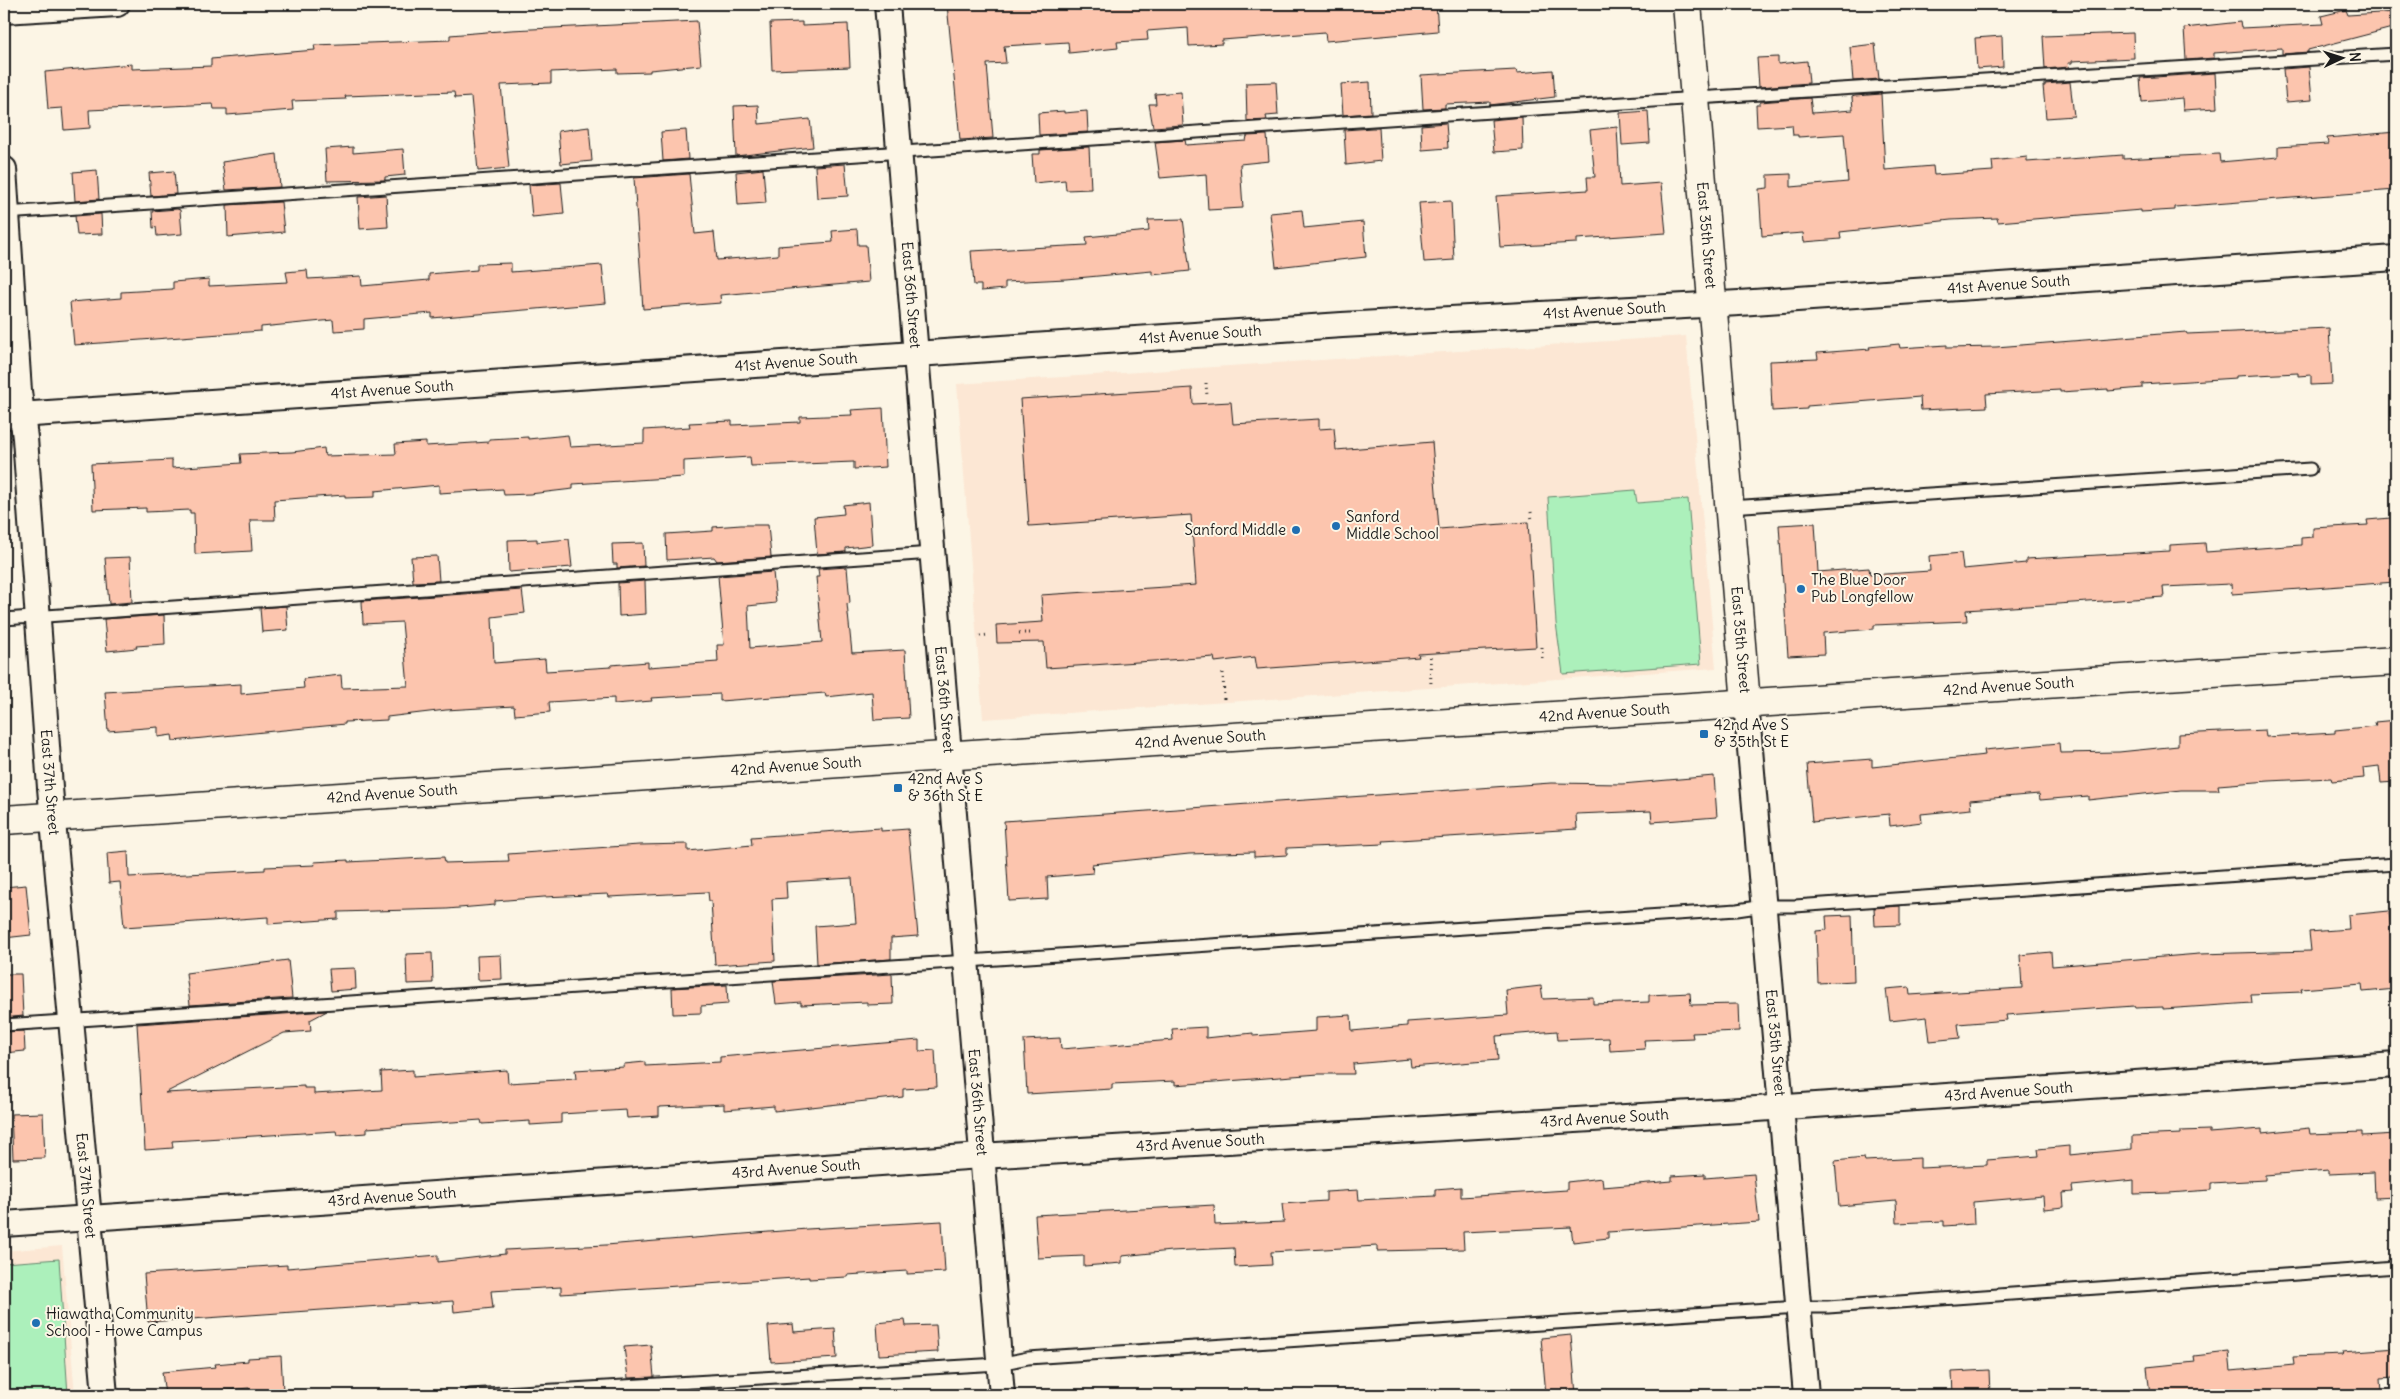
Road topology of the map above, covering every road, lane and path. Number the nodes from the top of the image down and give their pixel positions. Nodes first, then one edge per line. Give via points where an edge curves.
1 (117, 4) edge
2 (887, 4) edge
3 (1688, 4) edge
4 (4, 11) edge
5 (2396, 54) edge
6 (1697, 98) junction
7 (900, 153) junction
8 (4, 169) edge
9 (6, 213) edge
10 (2396, 258) edge
11 (1713, 304) junction
12 (917, 355) junction
13 (1206, 383) dead end
14 (1207, 396) dead end
15 (13, 416) edge
16 (2310, 468) dead end
17 (1730, 507) junction
18 (1531, 512) dead end
19 (1532, 521) dead end
20 (932, 553) junction
21 (37, 616) junction
22 (4, 619) edge
23 (1019, 633) dead end
24 (1030, 633) dead end
25 (988, 635) dead end
26 (980, 636) dead end
27 (1542, 647) dead end
28 (1430, 657) dead end
29 (1542, 659) dead end
30 (2396, 661) edge
31 (1223, 672) dead end
32 (1431, 685) dead end
33 (1224, 700) dead end
34 (1746, 703) junction
35 (949, 756) junction
36 (54, 817) junction
37 (4, 820) edge
38 (2396, 864) edge
39 (1764, 906) junction
40 (966, 960) junction
41 (73, 1021) junction
42 (4, 1025) edge
43 (2396, 1065) edge
44 (1781, 1107) junction
45 (981, 1156) junction
46 (89, 1218) junction
47 (4, 1224) edge
48 (2396, 1267) edge
49 (1799, 1307) junction
50 (999, 1364) junction
51 (105, 1395) edge
52 (470, 1395) edge
53 (1002, 1395) edge
54 (1806, 1395) edge

1 - 4 street
2 - 7 street, East 36th Street
3 - 6 street, East 35th Street
5 - 6 lane
6 - 7 lane
6 - 11 street, East 35th Street
7 - 9 lane
7 - 12 street, East 36th Street
8 - 9 street, East 37th Street
9 - 15 street, East 37th Street via 18,391
10 - 11 street, 41st Avenue South
11 - 12 street, 41st Avenue South
11 - 17 street, East 35th Street
12 - 15 street, 41st Avenue South
12 - 20 street, East 36th Street
13 - 14 path
15 - 21 street, East 37th Street
16 - 17 lane
17 - 34 street, East 35th Street
18 - 19 path
20 - 21 lane
20 - 35 street, East 36th Street
21 - 22 lane
21 - 36 street, East 37th Street
23 - 24 path
25 - 26 path
27 - 29 path
28 - 32 path
30 - 34 street, 42nd Avenue South
31 - 33 path
34 - 35 street, 42nd Avenue South
34 - 39 street, East 35th Street
35 - 36 street, 42nd Avenue South
35 - 40 street, East 36th Street
36 - 37 street, 42nd Avenue South
36 - 41 street, East 37th Street
38 - 39 lane
39 - 40 lane
39 - 44 street, East 35th Street
40 - 41 lane
40 - 45 street, East 36th Street
41 - 42 lane
41 - 46 street, East 37th Street
43 - 44 street, 43rd Avenue South
44 - 45 street, 43rd Avenue South
44 - 49 street, East 35th Street
45 - 46 street, 43rd Avenue South
45 - 50 street, East 36th Street
46 - 47 street, 43rd Avenue South
46 - 51 street, East 37th Street
48 - 49 lane
49 - 50 lane via 1028,1358
49 - 54 street, East 35th Street
50 - 52 lane
50 - 53 street, East 36th Street

